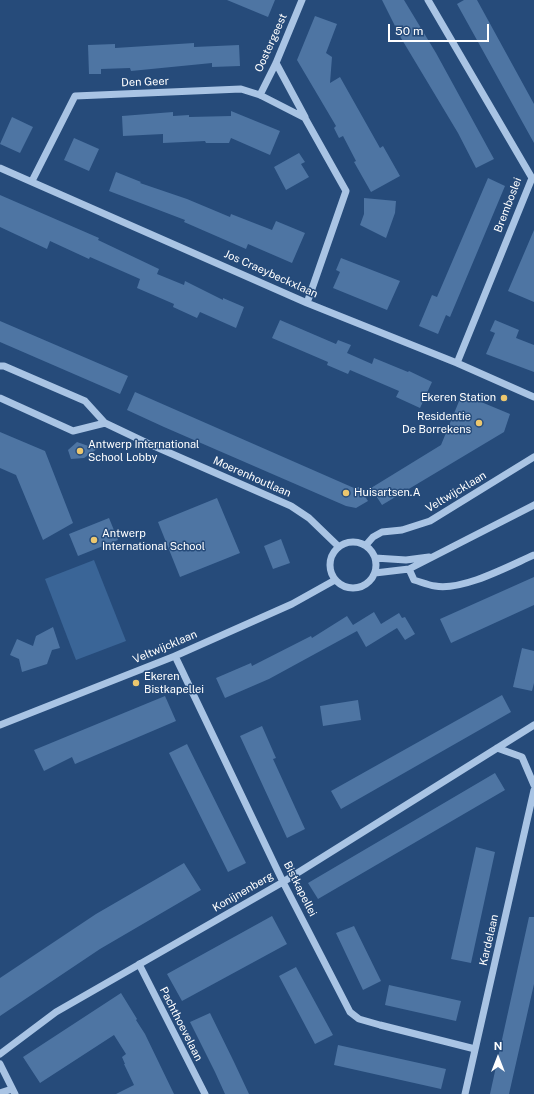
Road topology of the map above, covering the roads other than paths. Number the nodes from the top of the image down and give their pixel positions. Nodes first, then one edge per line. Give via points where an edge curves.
1 (302, 0) edge
2 (428, 0) edge
3 (276, 63) junction
4 (260, 94) junction
5 (305, 118) junction
6 (0, 168) edge
7 (32, 181) junction
8 (307, 303) junction
9 (457, 363) junction
10 (0, 366) edge
11 (534, 397) edge
12 (0, 398) edge
13 (105, 423) junction
14 (534, 457) edge
15 (534, 505) edge
16 (366, 545) junction
17 (338, 546) junction
18 (534, 554) edge
19 (434, 556) junction
20 (375, 558) junction
21 (408, 569) junction
22 (375, 573) junction
23 (335, 580) junction
24 (175, 656) junction
25 (0, 725) edge
26 (534, 726) edge
27 (497, 748) junction
28 (534, 785) edge
29 (534, 790) edge
30 (283, 882) junction
31 (139, 964) junction
32 (475, 1049) junction
33 (0, 1054) edge
34 (0, 1064) edge
35 (14, 1091) edge
36 (0, 1093) edge
37 (205, 1094) edge
38 (465, 1094) edge

1 - 3 street, Oostergeest
2 - 9 street, Bremboslei via 532,178
3 - 4 street, Oostergeest
3 - 5 street
4 - 5 street, Den Geer
4 - 7 street, Den Geer via 241,89 75,96
5 - 8 street via 346,191
6 - 7 street, Jos Craeybeckxlaan
7 - 8 street, Jos Craeybeckxlaan
8 - 9 street, Jos Craeybeckxlaan
9 - 11 street, Jos Craeybeckxlaan
10 - 13 street, Moerenhoutlaan via 85,401
12 - 13 street via 73,431
13 - 17 street, Moerenhoutlaan via 291,506
14 - 16 street, Veltwijcklaan via 430,521 402,530 382,532
15 - 19 street
16 - 17 street via 349,542
16 - 20 street
17 - 23 street via 330,560 330,572
18 - 21 street via 490,574 457,585 436,587 414,580
19 - 20 street via 406,560
19 - 21 street
20 - 22 street
21 - 22 street
22 - 23 street via 369,582 359,588 342,586
23 - 24 street, Veltwijcklaan via 292,604
24 - 25 street, Veltwijcklaan
24 - 30 street, Bistkapellei
26 - 27 street, Konijnenberg
27 - 28 street via 522,758
27 - 30 street, Konijnenberg
29 - 32 street, Kardelaan
30 - 31 street, Konijnenberg
30 - 32 street, Bistkapellei via 350,1012 359,1019
31 - 33 street, Konijnenberg via 56,1012
31 - 37 street, Pachthoevelaan
32 - 38 street, Kardelaan
34 - 35 street
35 - 36 street

